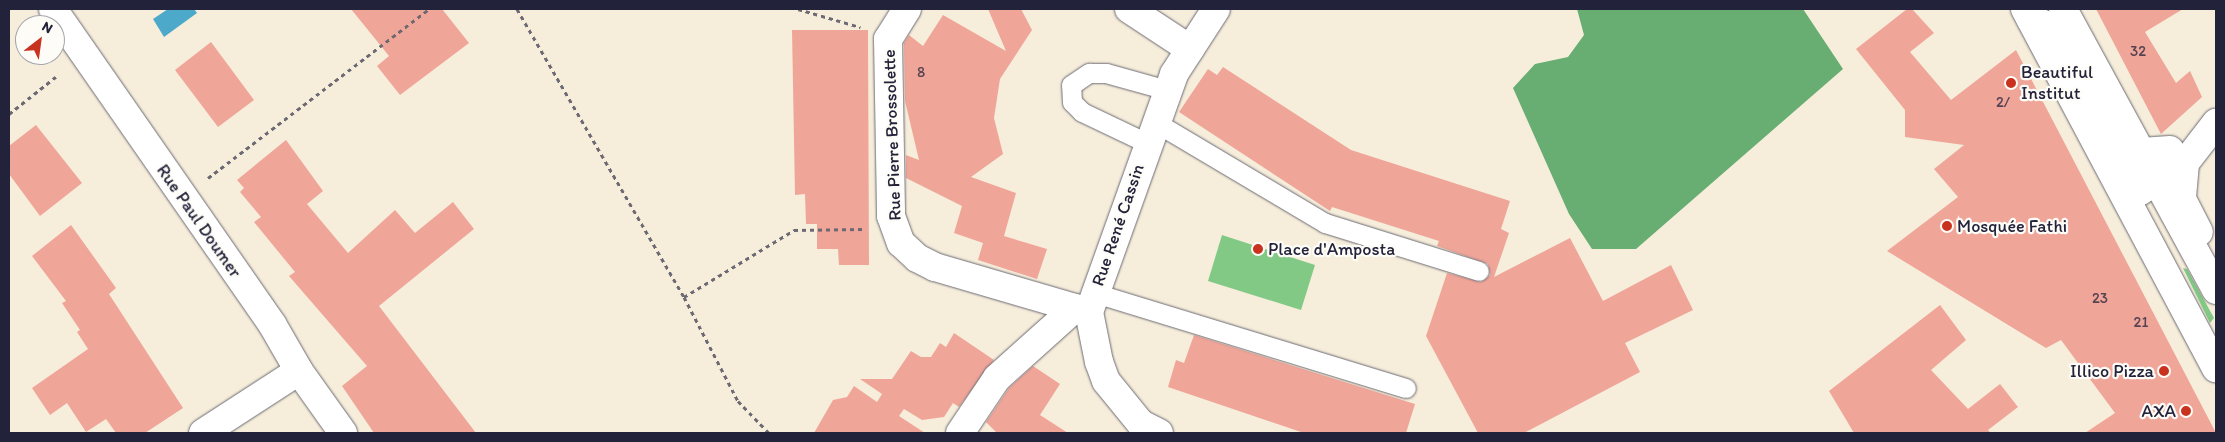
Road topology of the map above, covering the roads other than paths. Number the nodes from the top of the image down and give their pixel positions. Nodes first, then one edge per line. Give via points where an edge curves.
1 (53, 9) edge
2 (907, 9) edge
3 (1129, 9) edge
4 (1216, 9) edge
5 (2063, 9) edge
6 (2027, 14) edge
7 (1190, 49) junction
8 (1167, 90) junction
9 (2216, 113) edge
10 (2216, 122) edge
11 (1151, 133) junction
12 (2141, 152) junction
13 (2177, 157) junction
14 (2139, 206) junction
15 (1479, 271) dead end
16 (2215, 287) edge
17 (1086, 305) junction
18 (2216, 368) edge
19 (299, 370) junction
20 (1406, 388) dead end
21 (203, 433) edge
22 (343, 433) edge
23 (960, 433) edge
24 (1159, 433) edge

1 - 19 street, Rue Paul Doumer via 272,324
2 - 17 street, Rue Pierre Brossolette via 888,39 891,216 901,242 911,253 935,267
3 - 7 street
4 - 7 street, Rue René Cassin
5 - 12 street
6 - 14 street
7 - 8 street, Rue René Cassin
8 - 11 street, Rue René Cassin
8 - 11 lane via 1106,73 1089,73 1071,85 1072,102 1082,112
9 - 13 street
10 - 13 street
11 - 15 lane via 1325,224
11 - 17 street, Rue René Cassin
12 - 13 street
12 - 16 street
13 - 14 street
13 - 16 street via 2182,199 2214,262
14 - 18 street
17 - 20 lane
17 - 23 street via 997,378
17 - 24 street via 1106,381 1141,424
19 - 21 street
19 - 22 street, Rue Paul Doumer

